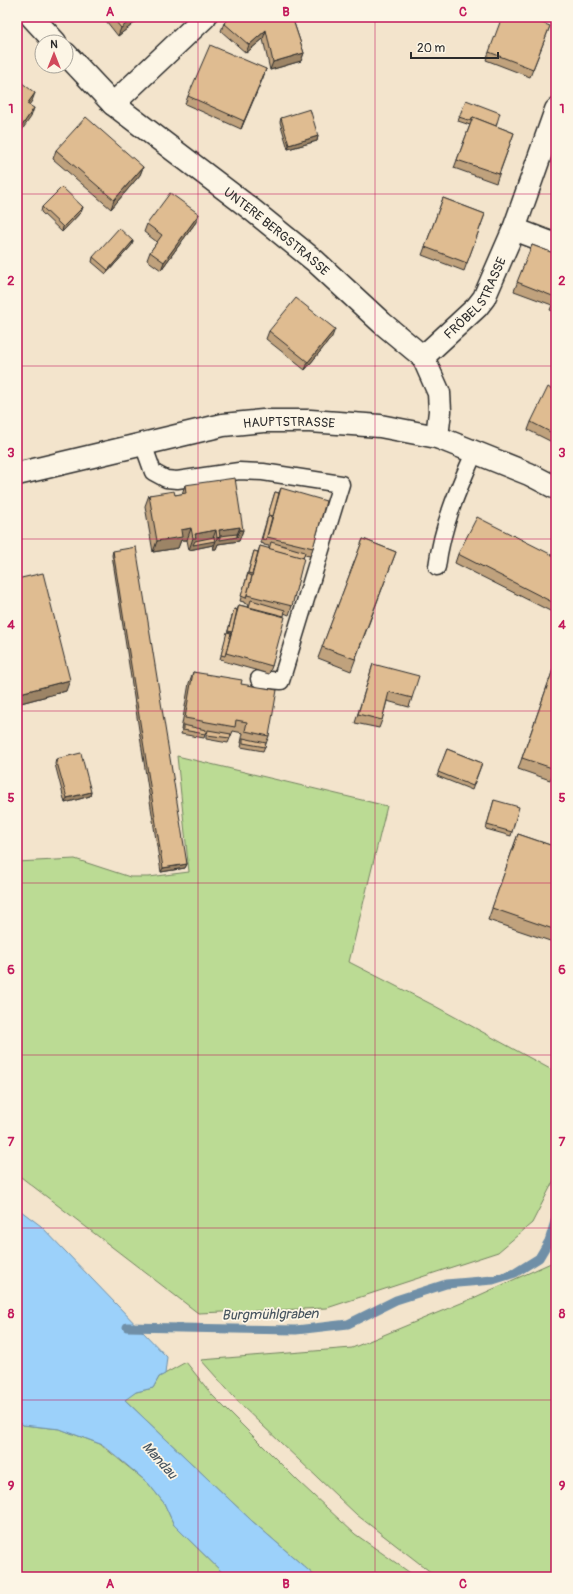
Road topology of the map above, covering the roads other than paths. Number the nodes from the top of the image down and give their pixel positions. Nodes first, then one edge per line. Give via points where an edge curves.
1 (32, 17) edge
2 (205, 17) edge
3 (48, 34) edge
4 (74, 63) edge
5 (113, 104) junction
6 (556, 110) edge
7 (514, 229) junction
8 (556, 245) edge
9 (423, 357) junction
10 (437, 437) junction
11 (143, 444) junction
12 (475, 451) junction
13 (17, 474) edge
14 (556, 488) edge
15 (437, 568) dead end
16 (259, 679) dead end

1 - 3 street
2 - 5 street
4 - 5 street, UNTERE BERGSTRASSE
5 - 9 street, UNTERE BERGSTRASSE via 315,261
6 - 7 street, FRÖBELSTRASSE
7 - 8 street
7 - 9 street, FRÖBELSTRASSE via 484,298
9 - 10 street, UNTERE BERGSTRASSE via 439,393
10 - 11 street, HAUPTSTRASSE via 380,426 310,421 263,421 223,425
10 - 12 street, HAUPTSTRASSE
11 - 13 street, HAUPTSTRASSE
11 - 16 lane via 153,472 166,479 177,480 239,471 263,472 341,484 281,681
12 - 14 street, HAUPTSTRASSE
12 - 15 lane via 446,523

